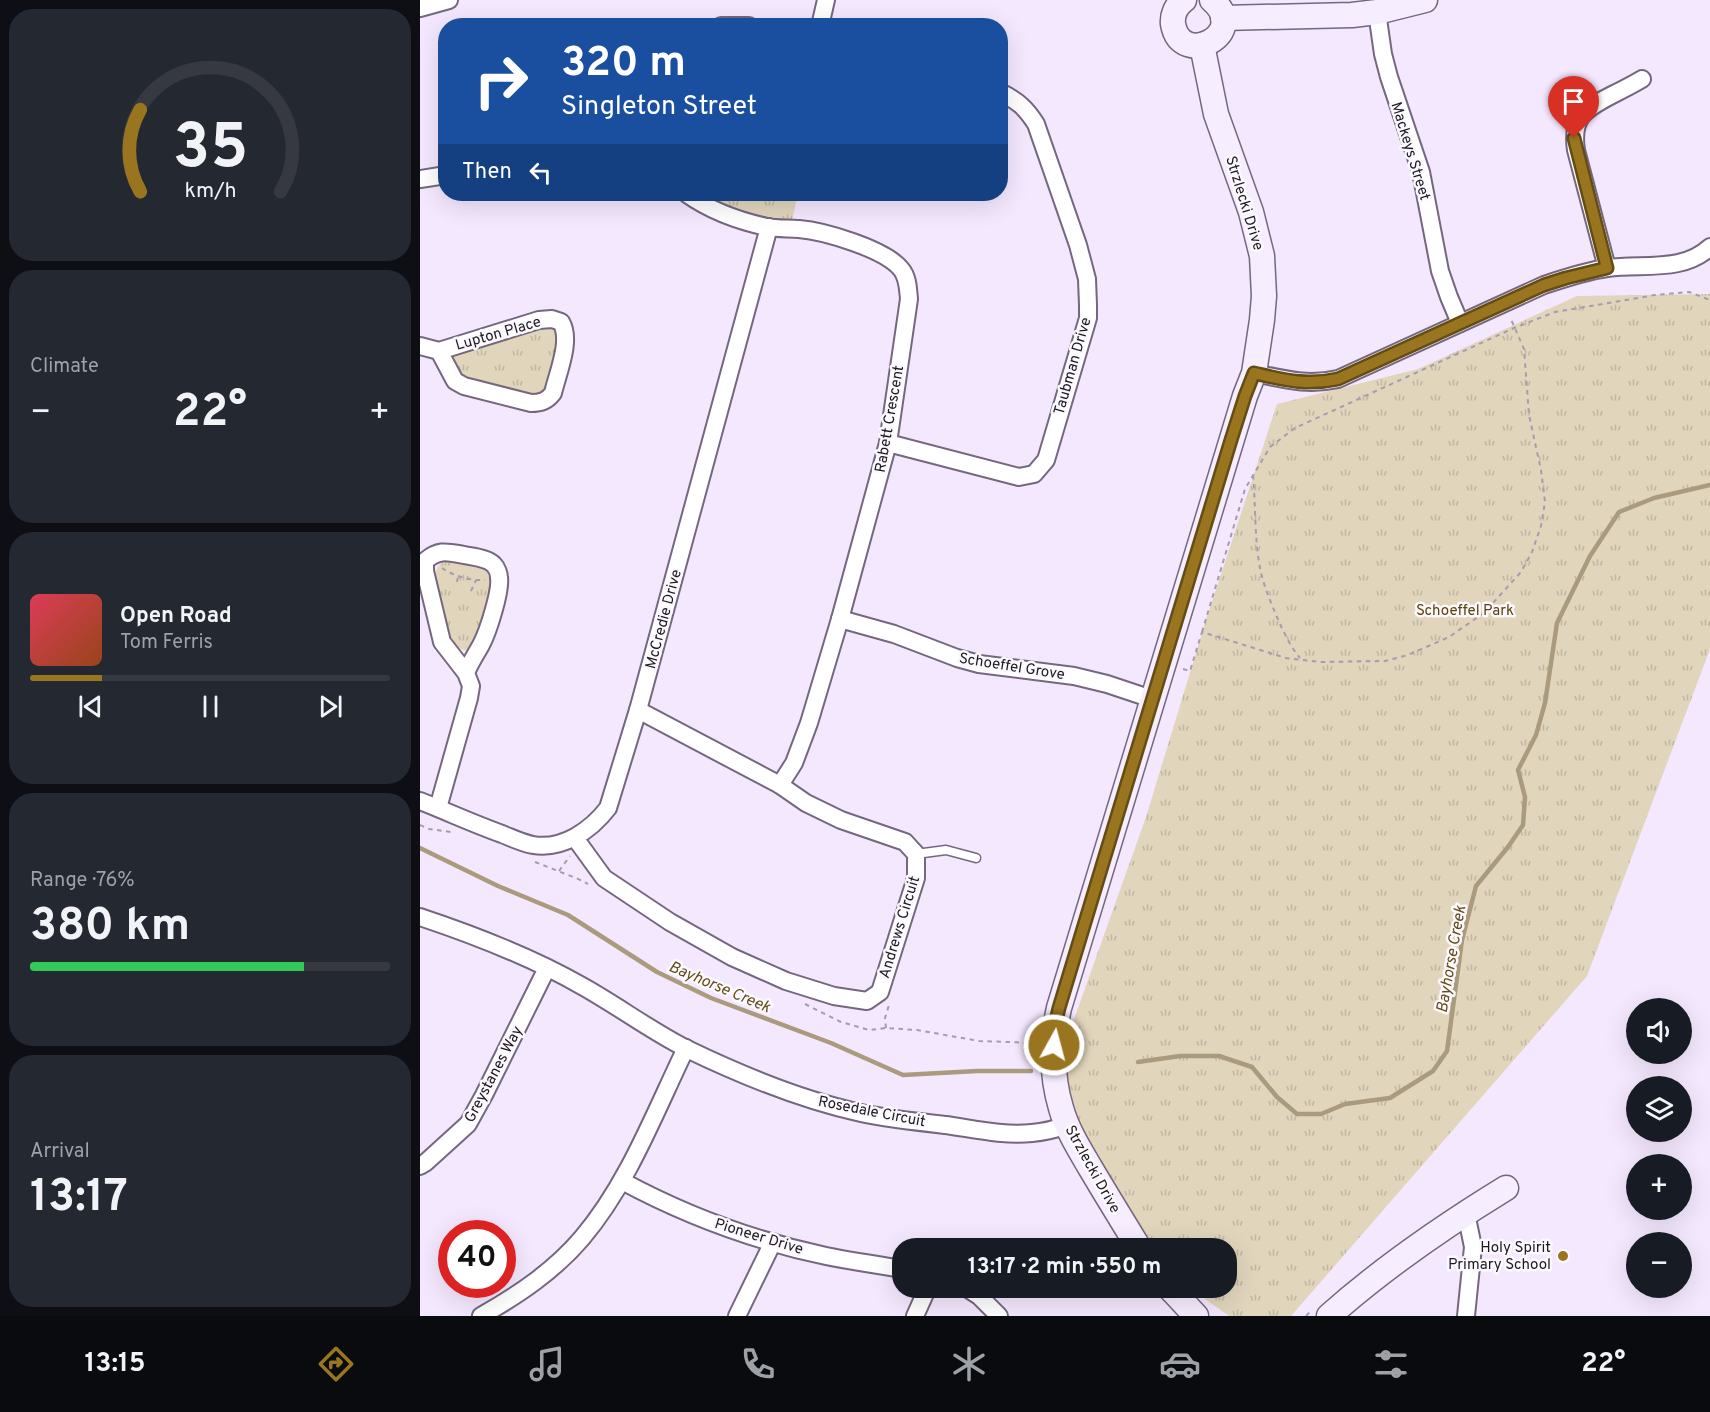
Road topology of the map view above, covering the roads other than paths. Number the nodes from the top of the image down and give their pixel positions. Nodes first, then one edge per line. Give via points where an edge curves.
1 (449, 0) edge
2 (826, 0) edge
3 (1184, 0) edge
4 (1425, 0) edge
5 (420, 8) edge
6 (1218, 9) edge
7 (1377, 12) junction
8 (821, 18) edge
9 (1202, 45) junction
10 (1642, 79) dead end
11 (1008, 97) edge
12 (438, 176) edge
13 (420, 179) edge
14 (698, 201) edge
15 (769, 227) junction
16 (1710, 247) edge
17 (1607, 268) junction
18 (1460, 323) junction
19 (420, 346) edge
20 (439, 351) junction
21 (1254, 373) junction
22 (888, 443) junction
23 (840, 620) junction
24 (466, 673) junction
25 (1152, 699) junction
26 (638, 710) junction
27 (780, 785) junction
28 (420, 801) edge
29 (438, 808) junction
30 (574, 845) junction
31 (916, 854) junction
32 (975, 858) dead end
33 (420, 917) edge
34 (547, 968) junction
35 (686, 1048) junction
36 (1067, 1125) junction
37 (420, 1166) edge
38 (622, 1181) junction
39 (1506, 1188) dead end
40 (1466, 1213) junction
41 (1133, 1238) edge
42 (773, 1242) junction
43 (892, 1267) edge
44 (923, 1298) edge
45 (981, 1298) edge
46 (1179, 1298) edge
47 (481, 1316) edge
48 (737, 1316) edge
49 (915, 1316) edge
50 (999, 1316) edge
51 (1196, 1316) edge
52 (1329, 1316) edge
53 (1467, 1316) edge

1 - 5 street
2 - 8 street
3 - 9 street via 1174,14 1176,32 1184,41
4 - 7 street
6 - 7 street
6 - 9 street via 1221,30
7 - 18 street, Mackeys Street via 1389,77 1421,172 1440,271
9 - 21 street, Strzlecki Drive via 1216,114 1251,212 1262,256 1264,296
10 - 17 street via 1587,110 1575,127 1576,150
11 - 22 street, Taubman Drive via 1026,109 1036,124 1087,279 1088,318 1046,460 1034,474 1019,477
12 - 13 street
14 - 15 street, Rabett Crescent via 731,218
15 - 22 street, Rabett Crescent via 802,229 854,242 884,255 901,269 909,299
15 - 26 street, McCredie Drive
16 - 17 street via 1686,262 1668,266
17 - 18 street via 1544,285
18 - 21 street via 1338,379 1306,383
19 - 20 street, Lupton Place
20 - 20 street, Lupton Place via 538,320 552,319 565,328 553,393 540,403 464,386 455,381
21 - 25 street, Strzlecki Drive
22 - 23 street, Rabett Crescent
23 - 25 street, Schoeffel Grove via 979,664 1074,676
23 - 27 street, Rabett Crescent via 800,750
24 - 24 street via 442,642 425,571 425,561 444,551 494,564 499,574 487,631
24 - 29 street via 471,686 469,698
25 - 36 street, Strzlecki Drive via 1055,1025 1054,1064 1060,1107
26 - 27 street, Andrews Circuit
26 - 30 street, McCredie Drive via 608,808
27 - 31 street, Andrews Circuit via 841,820 905,842
28 - 29 street, McCredie Drive
29 - 30 street, McCredie Drive via 532,844
30 - 31 street, Andrews Circuit via 604,879 732,957 786,981 834,996 867,1001 879,992 916,879
31 - 32 lane via 946,850
33 - 34 street, Rosedale Circuit
34 - 35 street, Rosedale Circuit
34 - 37 street, Greystanes Way via 468,1124
35 - 36 street, Rosedale Circuit via 765,1084 861,1112 1008,1133 1030,1134
35 - 38 street
36 - 41 street, Strzlecki Drive
38 - 42 street, Pioneer Drive via 690,1214
38 - 47 street via 596,1221 563,1258 522,1291
39 - 40 street
40 - 52 street via 1371,1279
40 - 53 street via 1473,1247
42 - 43 street, Pioneer Drive
42 - 48 street
44 - 49 street
45 - 50 street
46 - 51 street

